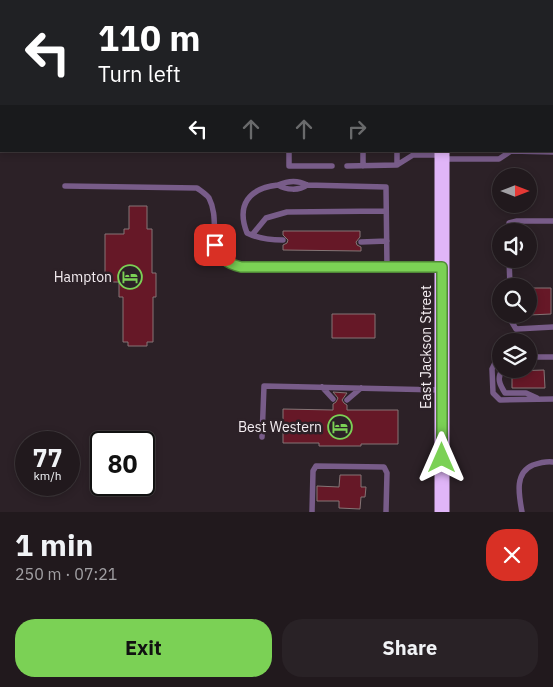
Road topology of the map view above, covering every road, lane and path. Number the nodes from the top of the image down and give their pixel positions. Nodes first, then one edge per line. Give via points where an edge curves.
1 (289, 152) edge
2 (363, 152) edge
3 (397, 152) edge
4 (509, 152) edge
5 (442, 155) edge
6 (397, 165) junction
7 (332, 166) dead end
8 (347, 166) dead end
9 (363, 166) junction
10 (65, 186) dead end
11 (386, 212) junction
12 (553, 221) edge
13 (509, 223) edge
14 (252, 235) junction
15 (283, 240) dead end
16 (387, 241) junction
17 (360, 242) dead end
18 (387, 267) junction
19 (442, 267) junction
20 (512, 323) edge
21 (553, 327) edge
22 (537, 357) edge
23 (553, 357) edge
24 (492, 378) edge
25 (500, 378) edge
26 (322, 387) junction
27 (361, 388) junction
28 (442, 390) junction
29 (539, 399) junction
30 (553, 399) edge
31 (333, 400) dead end
32 (347, 400) dead end
33 (262, 437) dead end
34 (553, 462) edge
35 (312, 512) edge
36 (386, 512) edge
37 (442, 512) edge
38 (522, 512) edge

1 - 7 lane via 289,166
2 - 9 lane
3 - 6 lane
4 - 5 lane via 498,159
5 - 6 lane via 413,156
5 - 19 highway, East Jackson Street
6 - 9 lane
8 - 9 lane
10 - 18 lane via 197,188 208,196 214,220 215,245 220,256 231,265
11 - 14 lane via 287,212 266,218
11 - 14 lane via 386,187 284,182 255,191 248,201 243,210 243,221
11 - 16 lane
12 - 13 lane
14 - 15 lane
16 - 17 lane
16 - 18 lane
18 - 19 lane
19 - 28 highway, East Jackson Street
20 - 21 lane via 516,329
22 - 23 lane
24 - 29 lane via 493,393 500,400
25 - 29 lane via 499,384 505,393 526,393
26 - 27 lane
26 - 31 lane
26 - 33 lane via 264,386
27 - 28 lane
27 - 32 lane
28 - 37 highway, East Jackson Street
29 - 30 lane
34 - 38 lane via 525,469 519,480
35 - 36 lane via 313,471 316,466 384,467 387,473

